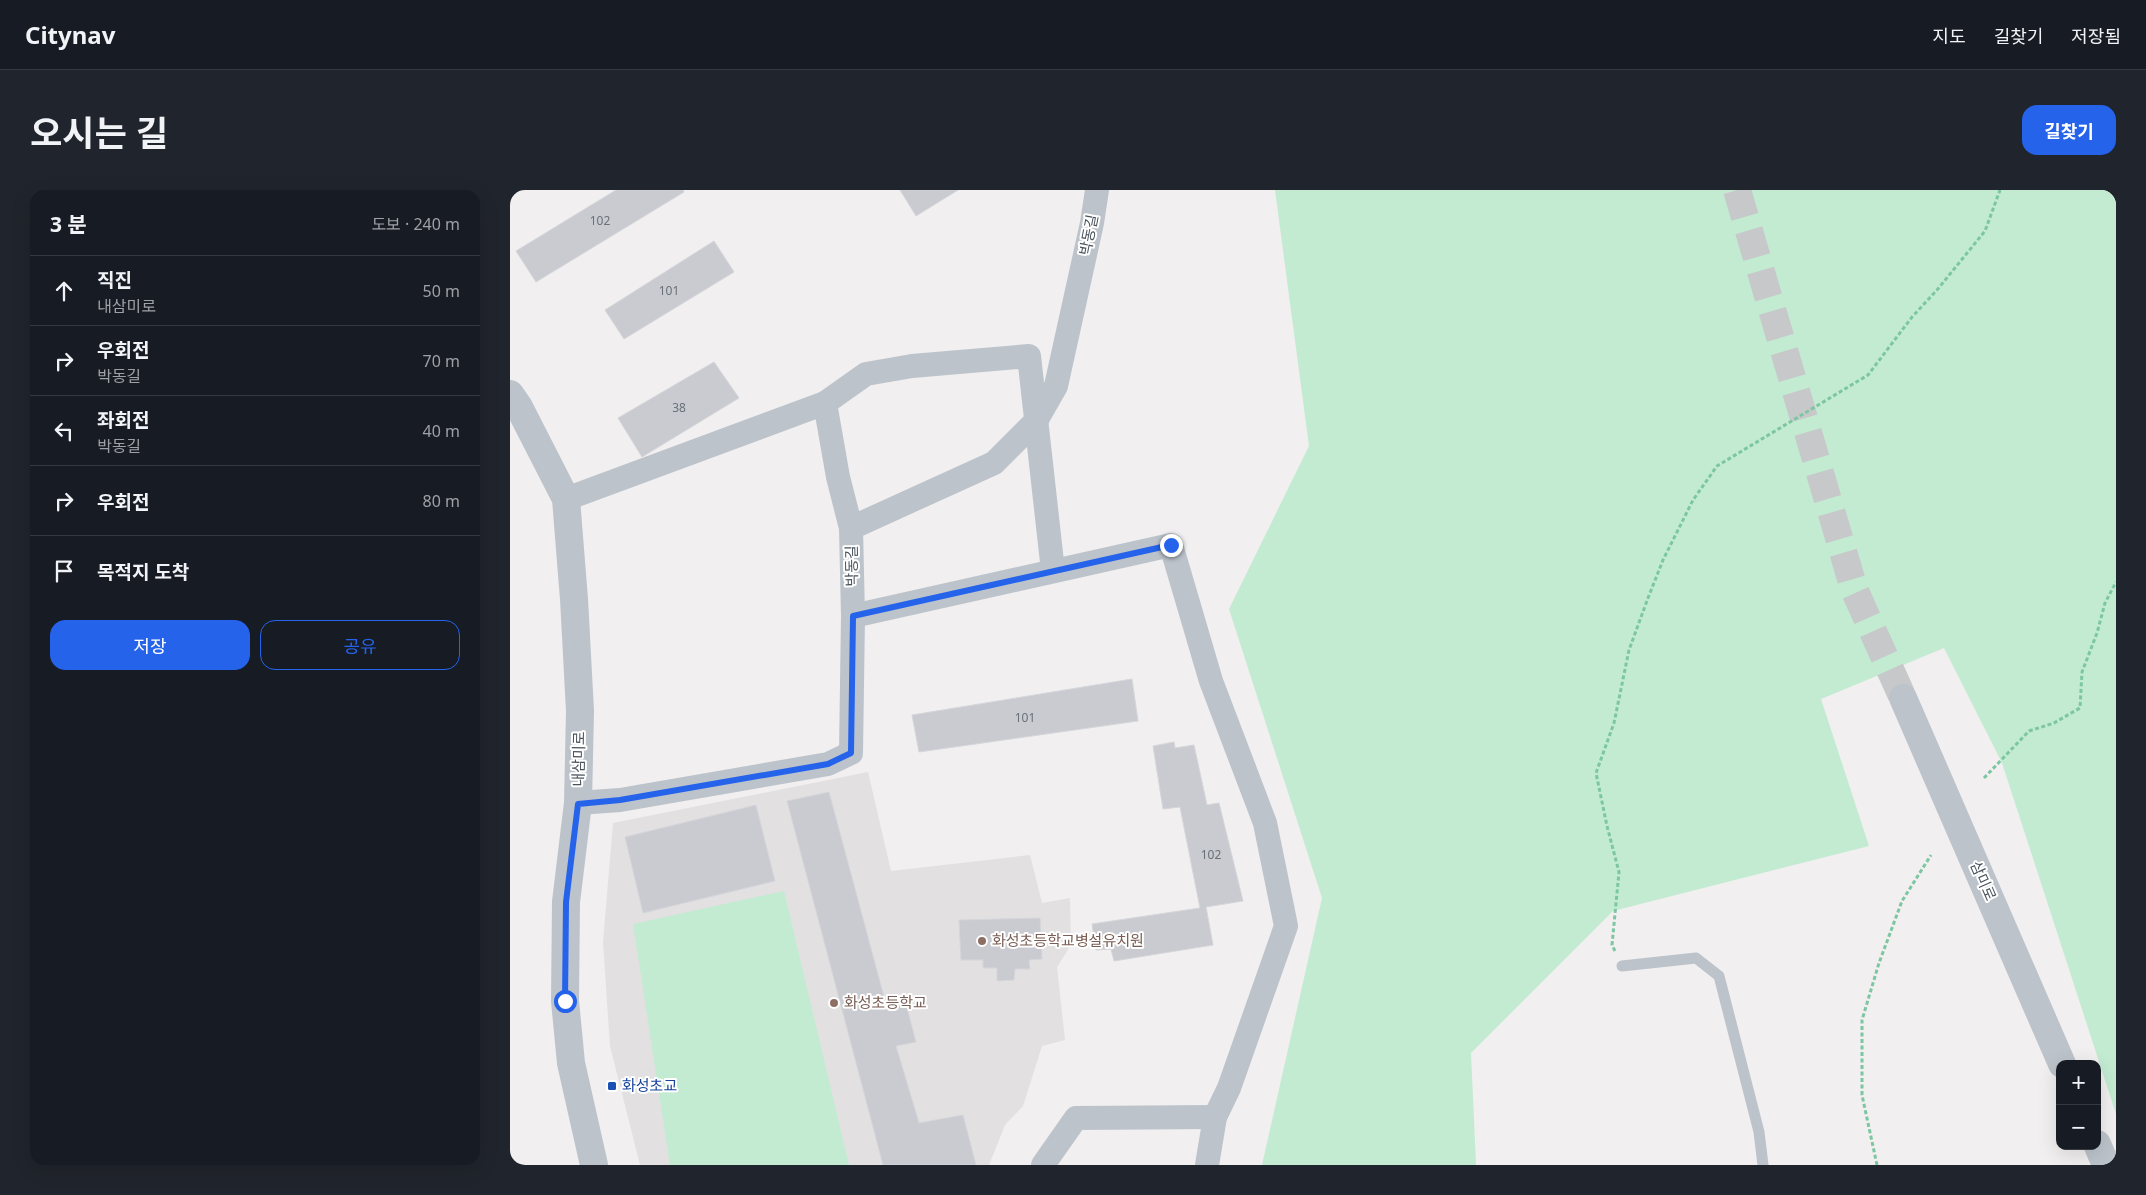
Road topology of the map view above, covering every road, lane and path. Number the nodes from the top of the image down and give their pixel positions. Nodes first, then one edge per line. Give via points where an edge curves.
1 (1097, 190) edge
2 (2000, 190) edge
3 (510, 394) edge
4 (825, 403) junction
5 (1036, 421) junction
6 (566, 499) junction
7 (851, 528) junction
8 (1053, 571) junction
9 (2116, 582) edge
10 (853, 616) junction
11 (1903, 698) tunnel mouth
12 (1984, 778) dead end
13 (578, 804) junction
14 (1931, 855) dead end
15 (1622, 966) joint
16 (2060, 1060) edge
17 (1215, 1117) junction
18 (2100, 1150) edge
19 (594, 1165) edge
20 (1042, 1165) edge
21 (1207, 1165) edge
22 (1763, 1165) edge
23 (1877, 1165) edge
24 (2106, 1165) edge

1 - 5 street, 박동길 via 1056,386
2 - 15 path via 1985,231 1868,375 1717,466 1693,500 1663,560 1630,650 1614,723 1596,773 1619,872 1612,945
3 - 6 street, 내삼미로
4 - 5 street via 866,374 912,366 1029,356
4 - 6 street
4 - 7 street
5 - 7 street, 박동길 via 994,463
5 - 8 street
6 - 13 street, 내삼미로 via 580,711
7 - 10 street, 박동길
8 - 10 street
8 - 17 street via 1171,545 1211,681 1265,823 1286,926 1229,1088
9 - 12 path via 2105,604 2082,672 2080,708 2054,724 2029,731
10 - 13 street, 박동길 via 851,753 828,764 620,800
11 - 16 street, 삼미로
13 - 19 street, 내삼미로 via 566,902 565,1001 571,1063
14 - 23 path via 1902,901 1862,1020 1862,1094
15 - 22 lane via 1696,958 1719,976 1758,1132
17 - 20 street via 1076,1118
17 - 21 street
18 - 24 street

